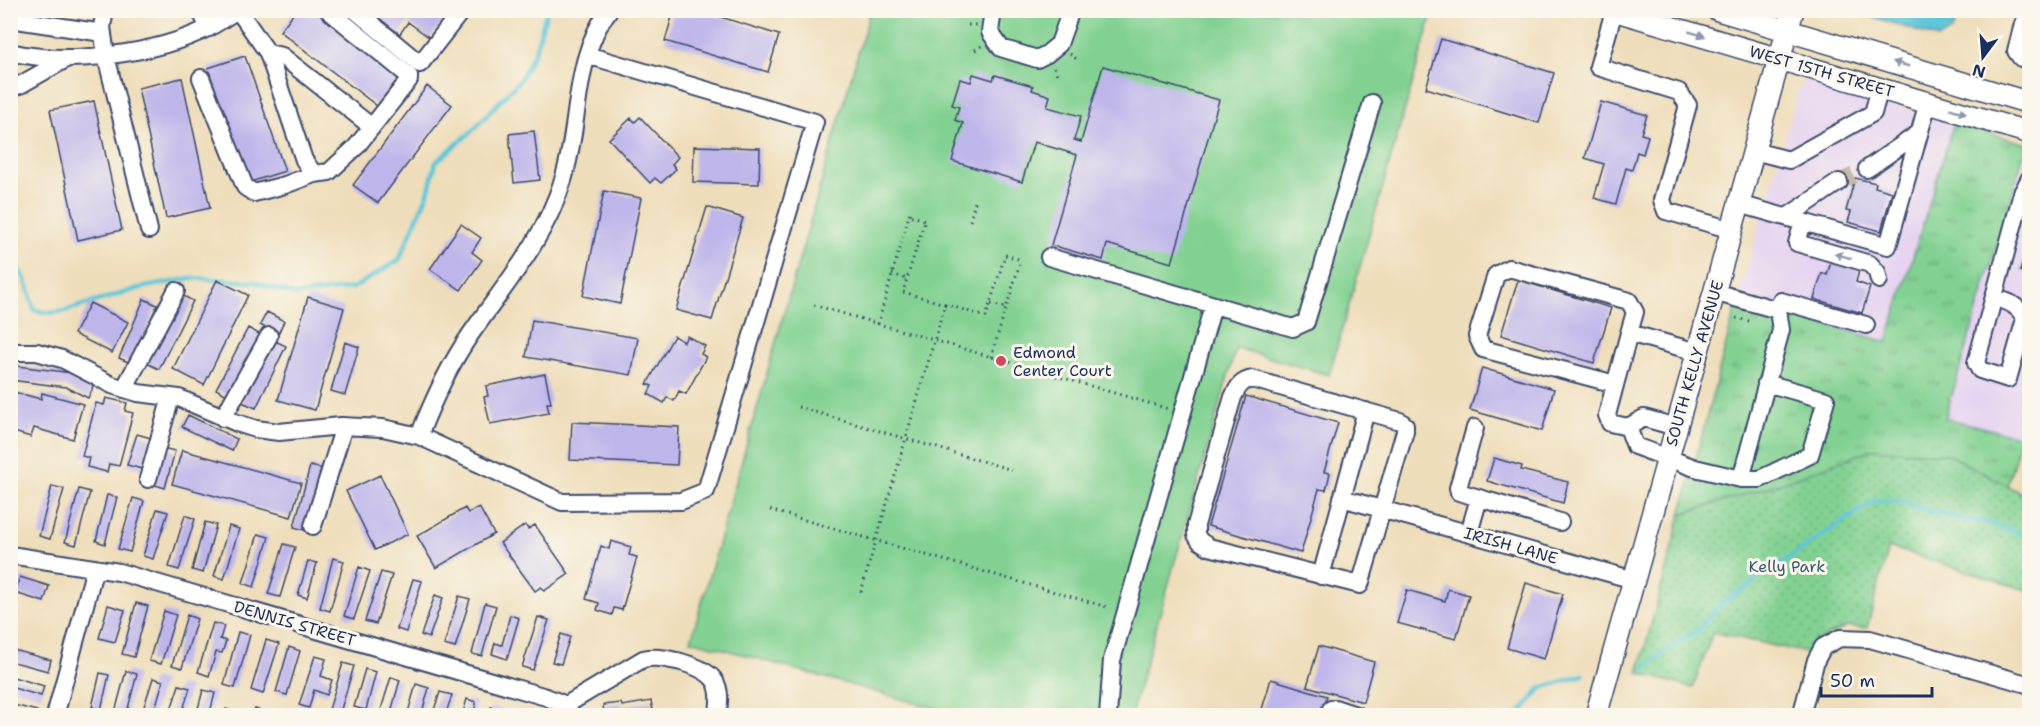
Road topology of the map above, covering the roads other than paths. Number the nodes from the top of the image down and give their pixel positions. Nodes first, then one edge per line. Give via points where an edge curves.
1 (105, 10) edge
2 (201, 10) edge
3 (238, 10) edge
4 (328, 10) edge
5 (355, 10) edge
6 (462, 10) edge
7 (609, 10) edge
8 (993, 10) edge
9 (1071, 10) edge
10 (1718, 10) edge
11 (1613, 11) edge
12 (2030, 18) edge
13 (10, 19) edge
14 (1791, 21) edge
15 (209, 28) junction
16 (103, 33) junction
17 (10, 52) edge
18 (268, 53) junction
19 (587, 55) junction
20 (106, 56) junction
21 (66, 59) junction
22 (1781, 59) junction
23 (2030, 60) edge
24 (201, 78) dead end
25 (10, 88) edge
26 (1880, 88) junction
27 (1928, 102) junction
28 (1372, 103) dead end
29 (2030, 103) edge
30 (372, 127) junction
31 (1919, 133) junction
32 (2030, 133) edge
33 (1754, 151) junction
34 (1867, 168) tunnel mouth
35 (314, 174) junction
36 (2030, 178) edge
37 (1839, 182) tunnel mouth
38 (1739, 204) junction
39 (1795, 219) junction
40 (149, 230) dead end
41 (1732, 231) junction
42 (1049, 257) dead end
43 (1879, 280) dead end
44 (176, 291) dead end
45 (1714, 292) junction
46 (1994, 298) dead end
47 (1213, 306) junction
48 (1780, 306) junction
49 (1866, 325) dead end
50 (1629, 333) junction
51 (269, 336) dead end
52 (10, 352) edge
53 (1697, 352) junction
54 (1766, 383) junction
55 (1615, 384) junction
56 (124, 389) junction
57 (171, 397) junction
58 (1365, 411) junction
59 (224, 418) junction
60 (344, 426) junction
61 (1628, 427) junction
62 (1676, 427) junction
63 (1475, 429) dead end
64 (419, 436) junction
65 (1667, 458) junction
66 (148, 479) dead end
67 (1741, 479) junction
68 (1342, 498) junction
69 (1479, 498) junction
70 (1386, 510) junction
71 (1560, 522) dead end
72 (314, 526) dead end
73 (1469, 533) junction
74 (10, 555) edge
75 (95, 568) junction
76 (1321, 576) junction
77 (1634, 580) junction
78 (2030, 685) edge
79 (567, 710) edge
80 (55, 716) edge
81 (717, 716) edge
82 (1108, 716) edge
83 (1328, 716) edge
84 (1359, 716) edge
85 (1596, 716) edge
86 (1802, 716) edge

1 - 16 street
2 - 15 street
3 - 15 street
3 - 18 street
4 - 30 street via 409,76 408,83
5 - 6 street via 420,64
7 - 19 street via 597,26
8 - 9 street via 990,33 1001,48 1037,59 1059,44
10 - 14 main road, WEST 15TH STREET
11 -> 22 main road, WEST 15TH STREET
11 - 41 street via 1598,67 1679,92 1688,105 1662,201 1666,211
12 - 23 street via 2023,24 2016,51 2021,58
13 - 16 street
14 - 22 main road, SOUTH KELLY AVENUE
29 -> 14 main road, WEST 15TH STREET
15 - 20 street via 168,43
16 - 20 street
17 - 21 street
18 - 30 street via 282,56
18 - 35 street via 304,160
19 - 64 street via 564,177 552,213 537,242 442,380
19 - 64 street via 815,123 706,491 681,501 562,502
20 - 21 street
20 - 40 street
21 - 25 street
22 - 26 main road, WEST 15TH STREET
22 - 33 main road, SOUTH KELLY AVENUE
24 - 35 street via 245,187 254,193
26 - 27 main road, WEST 15TH STREET
26 - 33 street via 1873,113 1789,160
27 - 31 street
27 -> 32 main road, WEST 15TH STREET
28 - 47 street via 1306,322 1293,328
30 - 35 street via 329,172
31 - 34 street
31 - 39 street via 1888,246
33 - 38 main road, SOUTH KELLY AVENUE
36 - 46 street via 2022,193
37 - 39 street
38 - 39 street
38 - 41 main road, SOUTH KELLY AVENUE
43 -> 39 street via 1870,264 1797,243
41 - 45 main road, SOUTH KELLY AVENUE
42 - 47 street
44 - 56 street
45 - 48 street
45 - 53 main road, SOUTH KELLY AVENUE
47 - 82 street via 1112,660
48 - 49 street
48 - 54 street via 1781,330
50 - 53 street
50 - 55 street
50 - 55 street via 1635,312 1629,301 1509,268 1496,275 1477,336 1484,349
51 - 59 street
52 - 56 street via 37,352 62,359
53 - 62 main road, SOUTH KELLY AVENUE
54 - 67 street
54 - 67 street via 1826,400 1810,456 1760,479
55 - 61 street via 1607,415 1610,423
56 - 57 street
57 - 59 street
57 - 66 street
58 - 68 street
58 - 70 street via 1405,425
58 - 76 street via 1244,381 1233,397 1196,525 1196,535 1209,547
59 - 60 street via 279,432
60 - 64 street via 383,428
60 - 72 street
61 - 62 street via 1644,418
61 - 65 street via 1635,446
62 - 65 main road, SOUTH KELLY AVENUE
63 - 69 street via 1458,490
65 - 67 street
65 - 77 main road, SOUTH KELLY AVENUE
68 - 70 street, IRISH LANE
68 - 76 street
69 - 71 street
69 - 73 street
70 - 73 street, IRISH LANE
70 - 76 street via 1360,585
73 - 77 street, IRISH LANE
74 - 75 street, DENNIS STREET
75 - 79 street, DENNIS STREET via 546,697
75 - 80 street
77 - 85 main road, SOUTH KELLY AVENUE
78 - 86 street via 1870,639 1840,638 1823,647 1816,660
79 - 81 street via 644,658 657,656 711,674 720,701
83 - 84 street via 1335,708

